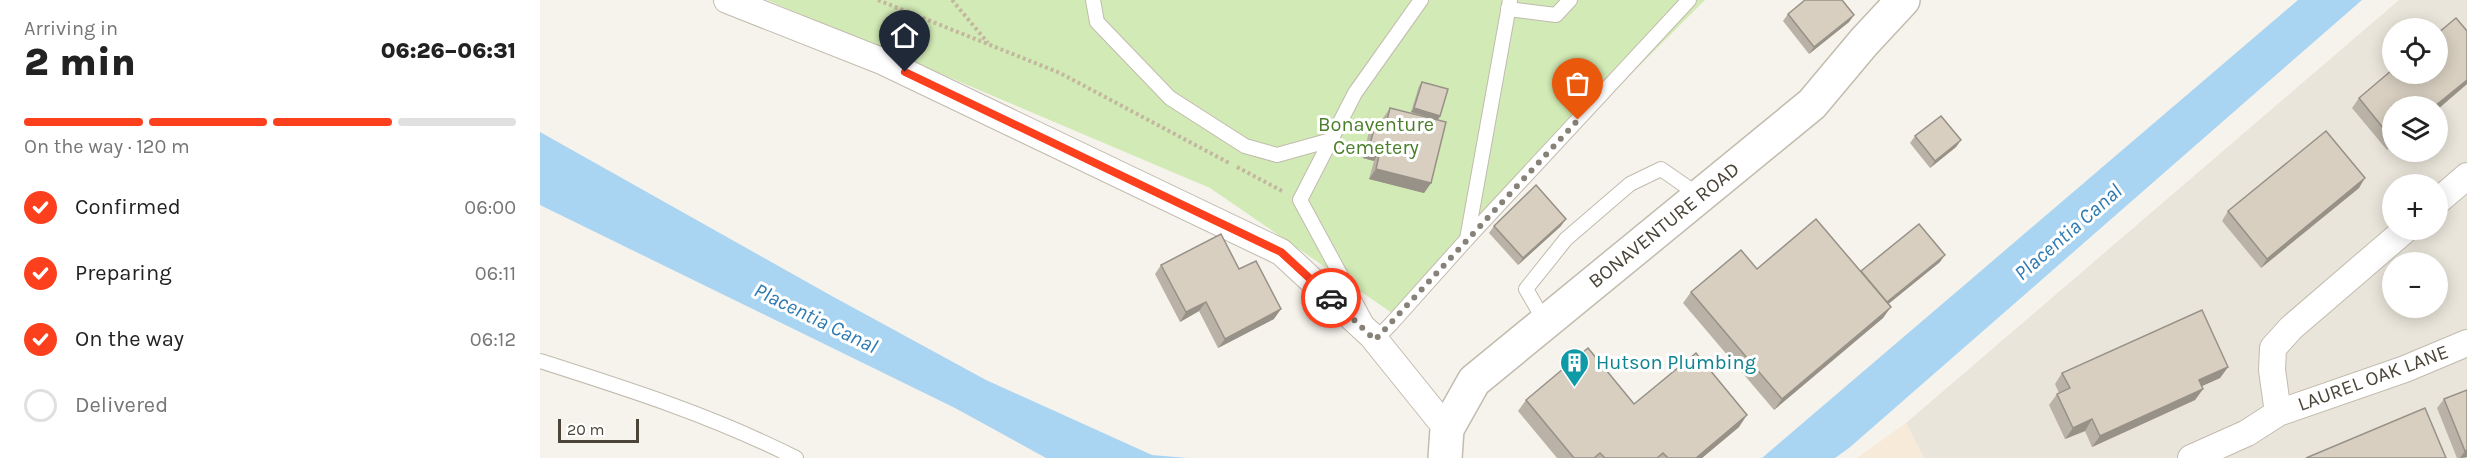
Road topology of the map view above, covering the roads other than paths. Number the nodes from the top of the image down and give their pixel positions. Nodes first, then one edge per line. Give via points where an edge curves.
1 (727, 0) edge
2 (1093, 0) edge
3 (1421, 0) edge
4 (1570, 0) edge
5 (1689, 0) edge
6 (1904, 0) edge
7 (1509, 4) edge
8 (1331, 140) junction
9 (2467, 176) edge
10 (2448, 192) edge
11 (1700, 195) junction
12 (1467, 239) junction
13 (2393, 240) edge
14 (1545, 322) junction
15 (1374, 338) junction
16 (2467, 343) edge
17 (540, 361) edge
18 (2278, 413) junction
19 (1446, 444) edge
20 (796, 458) edge
21 (2191, 458) edge

1 - 15 street via 884,62 1281,252
2 - 8 lane via 1096,22 1170,98 1245,146 1277,155
3 - 8 lane via 1355,93
4 - 7 lane via 1556,15
5 - 12 lane
6 - 11 street, BONAVENTURE ROAD via 1812,104
7 - 12 lane
8 - 15 lane via 1300,200
9 - 10 street
11 - 14 street, BONAVENTURE ROAD
11 - 14 lane via 1661,169 1630,184 1566,239 1526,289
12 - 15 lane
13 - 18 street, LAUREL OAK LANE via 2273,348
14 - 19 street, BONAVENTURE ROAD via 1474,381
15 - 19 street
16 - 18 street, LAUREL OAK LANE
17 - 20 lane via 663,400
18 - 21 street, LAUREL OAK LANE via 2247,433

